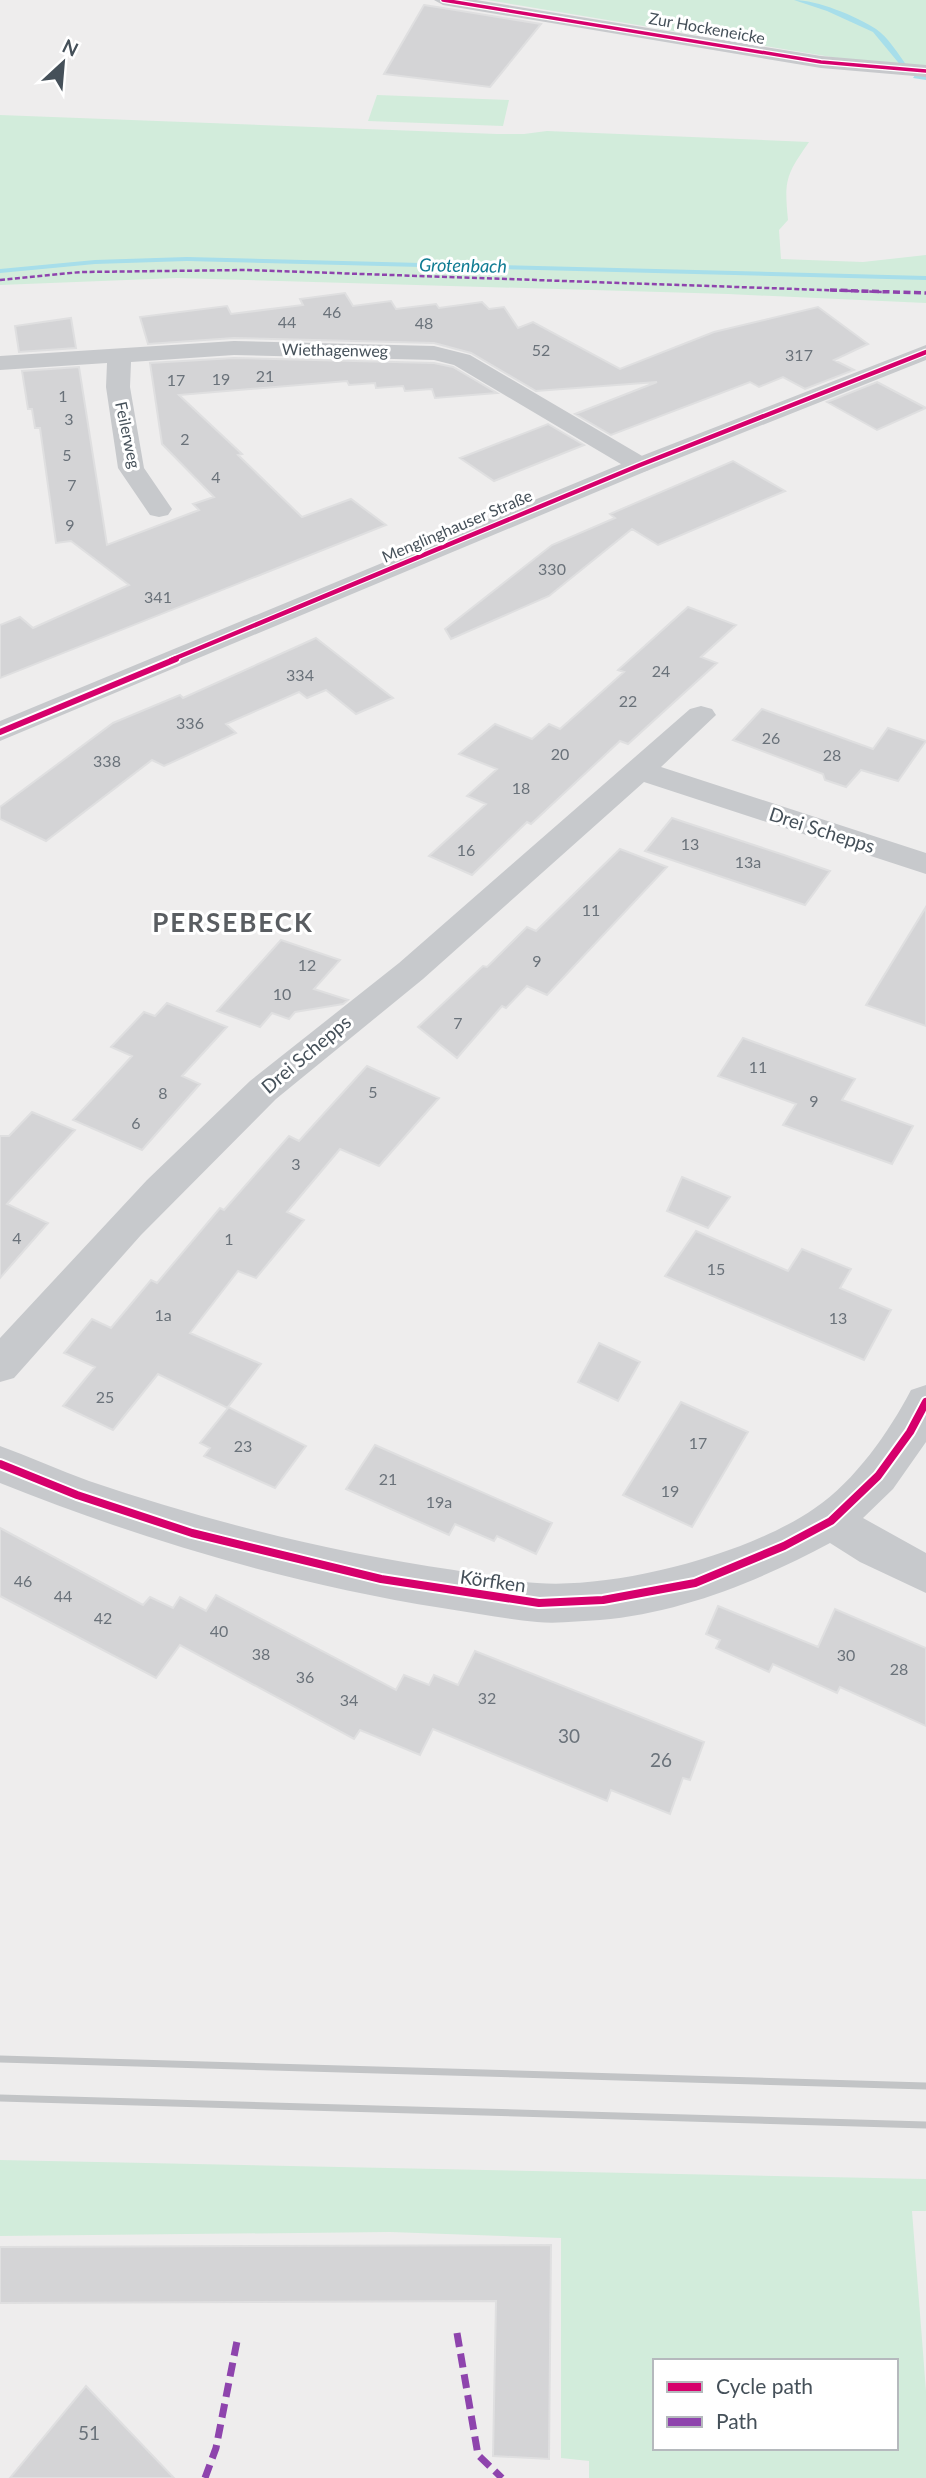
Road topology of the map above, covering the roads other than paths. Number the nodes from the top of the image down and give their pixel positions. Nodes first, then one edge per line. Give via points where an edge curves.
1 (443, 0) edge
2 (926, 71) edge
3 (119, 354) junction
4 (920, 360) edge
5 (0, 363) edge
6 (640, 465) junction
7 (159, 509) dead end
8 (701, 715) dead end
9 (0, 732) edge
10 (639, 770) junction
11 (926, 864) edge
12 (0, 1366) edge
13 (926, 1402) edge
14 (0, 1464) edge
15 (831, 1521) junction
16 (926, 1574) edge

1 - 2 street, Zur Hockeneicke via 821,62
3 - 5 street, Wiethagenweg
3 - 6 street, Wiethagenweg via 234,348 449,356
3 - 7 street, Feilerweg via 118,387 131,468
4 - 6 street, Menglinghauser Straße
6 - 9 street, Menglinghauser Straße
8 - 10 street, Drei Schepps
10 - 11 street, Drei Schepps
10 - 12 street, Drei Schepps via 409,973 321,1040 205,1144 75,1279
13 - 15 street, Körfken via 878,1476
14 - 15 street, Körfken via 192,1534 381,1579 539,1603 603,1600 695,1583 785,1546
15 - 16 street

